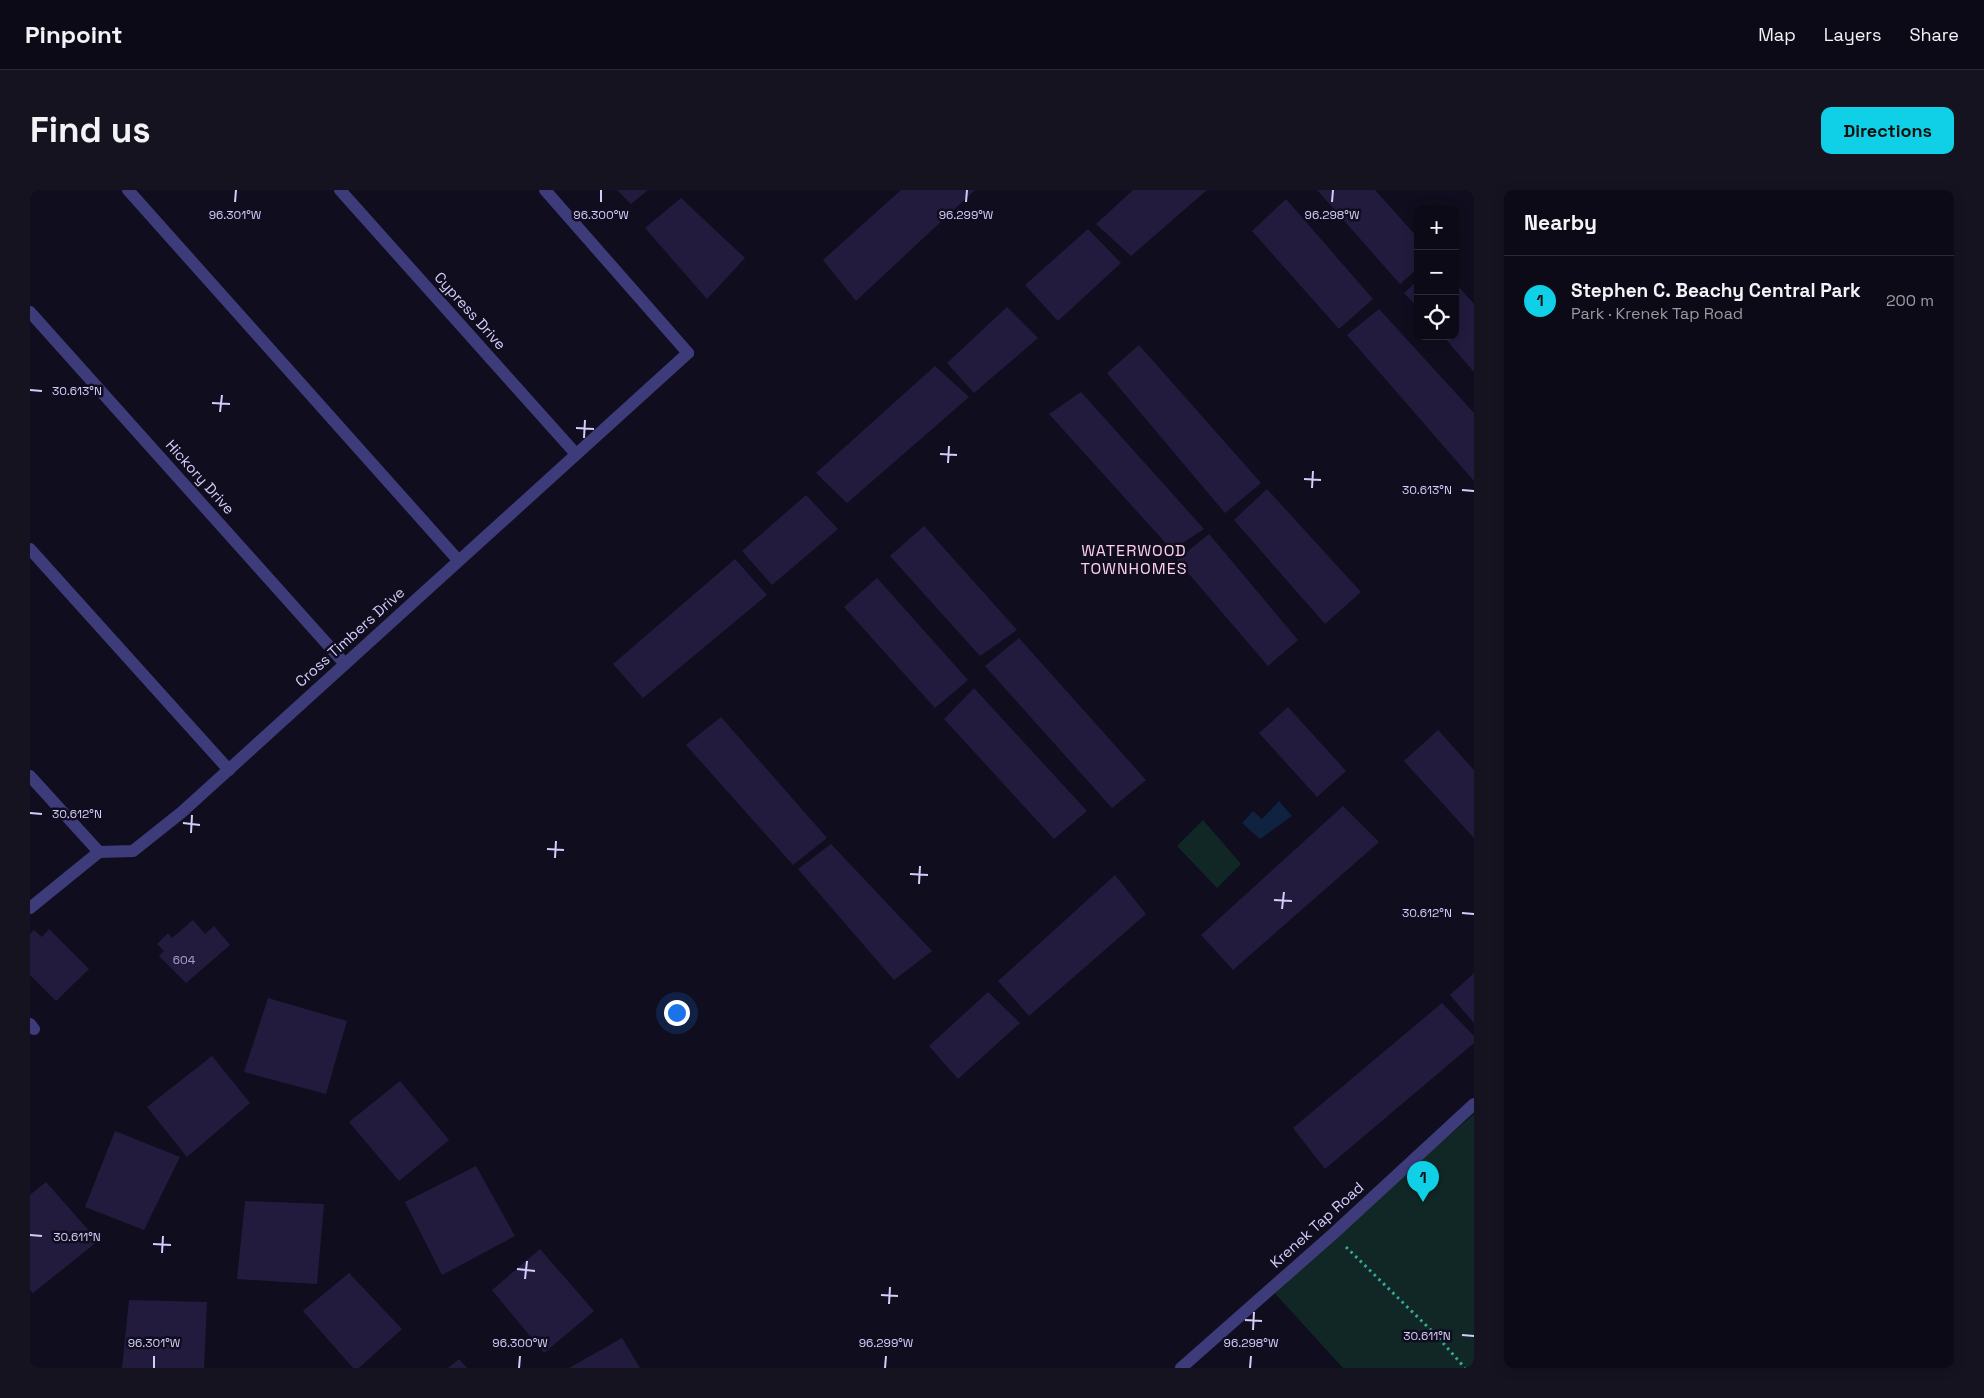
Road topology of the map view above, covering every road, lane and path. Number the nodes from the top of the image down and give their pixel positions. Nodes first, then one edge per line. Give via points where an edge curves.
1 (128, 190) edge
2 (340, 190) edge
3 (545, 190) edge
4 (30, 312) edge
5 (576, 454) junction
6 (30, 549) edge
7 (458, 560) junction
8 (345, 664) junction
9 (229, 770) junction
10 (30, 776) edge
11 (99, 852) junction
12 (30, 908) edge
13 (1474, 1104) edge
14 (1333, 1234) junction
15 (1181, 1368) edge
16 (1465, 1368) edge

1 - 7 street
2 - 5 street, Cypress Drive
3 - 5 street, Cross Timbers Drive via 688,353
4 - 8 street, Hickory Drive
5 - 7 street, Cross Timbers Drive
6 - 9 street
7 - 8 street, Cross Timbers Drive
8 - 9 street, Cross Timbers Drive
9 - 11 street, Cross Timbers Drive via 133,851
10 - 11 street
11 - 12 street
13 - 14 street, Krenek Tap Road
14 - 15 street, Krenek Tap Road
14 - 16 path

